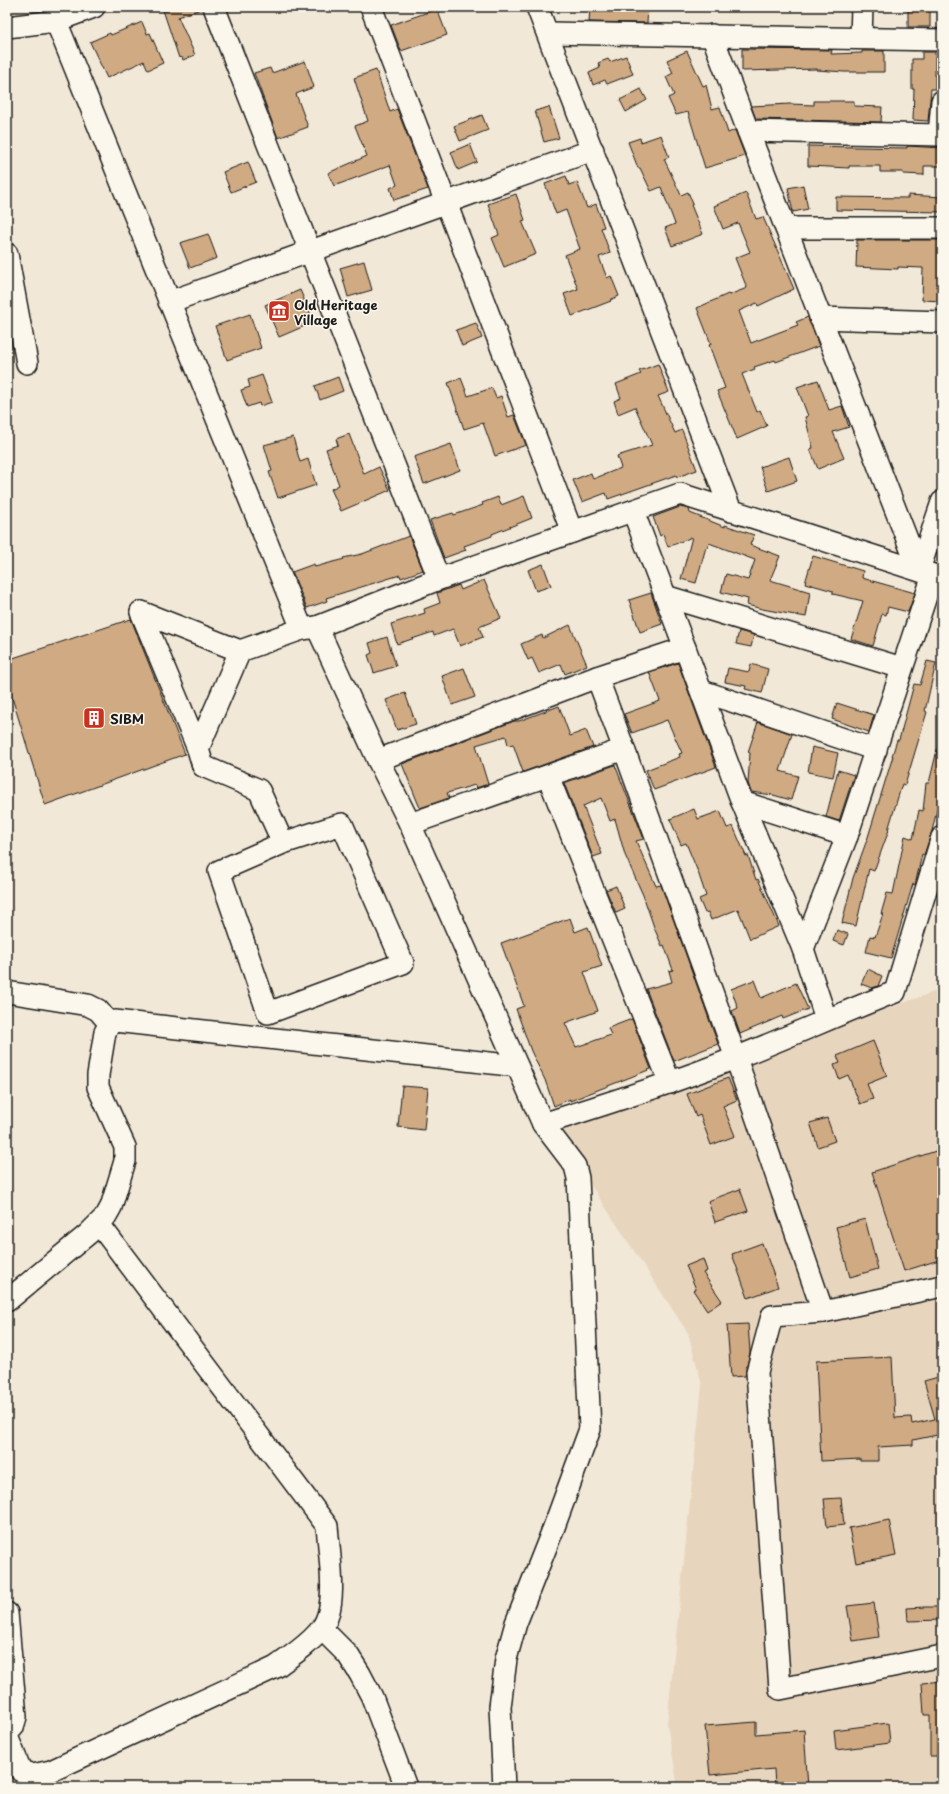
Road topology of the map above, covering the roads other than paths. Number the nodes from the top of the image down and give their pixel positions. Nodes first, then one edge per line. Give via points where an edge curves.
1 (94, 7) edge
2 (214, 7) edge
3 (371, 7) edge
4 (537, 7) edge
5 (862, 7) edge
6 (56, 21) junction
7 (7, 26) edge
8 (548, 33) junction
9 (712, 35) junction
10 (861, 38) junction
11 (942, 40) edge
12 (942, 101) edge
13 (748, 131) junction
14 (941, 135) edge
15 (593, 150) junction
16 (446, 203) junction
17 (786, 228) junction
18 (942, 228) edge
19 (311, 251) junction
20 (7, 254) edge
21 (170, 302) junction
22 (820, 318) junction
23 (942, 322) edge
24 (27, 363) dead end
25 (942, 502) edge
26 (633, 511) junction
27 (732, 511) junction
28 (572, 532) junction
29 (931, 574) edge
30 (439, 579) junction
31 (665, 596) junction
32 (309, 628) junction
33 (685, 648) junction
34 (240, 651) junction
35 (902, 668) junction
36 (597, 677) junction
37 (702, 691) junction
38 (198, 749) junction
39 (624, 749) junction
40 (876, 750) junction
41 (378, 760) junction
42 (548, 776) junction
43 (742, 802) junction
44 (410, 824) junction
45 (847, 836) junction
46 (942, 837) edge
47 (283, 843) junction
48 (803, 949) junction
49 (7, 992) edge
50 (826, 1019) junction
51 (110, 1024) junction
52 (736, 1058) junction
53 (517, 1066) junction
54 (670, 1083) junction
55 (544, 1124) junction
56 (99, 1224) junction
57 (942, 1286) edge
58 (7, 1301) edge
59 (824, 1312) junction
60 (7, 1613) edge
61 (322, 1629) junction
62 (942, 1656) edge
63 (7, 1734) edge
64 (406, 1787) edge
65 (504, 1787) edge

1 - 6 street
2 - 19 street
3 - 16 street
4 - 8 street
5 - 10 street
6 - 7 street
6 - 21 street
8 - 9 street
8 - 15 street
9 - 10 street
9 - 13 street
10 - 11 street
12 - 14 street
13 - 14 street
13 - 17 street
15 - 16 street
15 - 27 street
16 - 19 street
16 - 28 street
17 - 18 street
17 - 22 street
19 - 21 street
19 - 30 street
20 - 24 street
21 - 32 street
22 - 23 street
22 - 29 street
25 - 29 street
26 - 27 street via 680,494
26 - 28 street
26 - 31 street
27 - 29 street
28 - 30 street
29 - 35 street
30 - 32 street
31 - 33 street
31 - 35 street
32 - 34 street
32 - 41 street
33 - 36 street
33 - 37 street
34 - 38 street
34 - 38 street via 141,612
35 - 40 street
36 - 39 street
36 - 41 street
37 - 40 street
37 - 43 street
38 - 47 street via 203,766 259,790
39 - 42 street
39 - 52 street
40 - 45 street
41 - 44 street
42 - 44 street
42 - 54 street
43 - 45 street
43 - 48 street
44 - 53 street
45 - 48 street
46 - 50 street via 895,992
47 - 47 street via 342,824 403,963 268,1014 219,871
48 - 50 street
49 - 51 street via 88,1006 98,1010
50 - 52 street
51 - 53 street via 115,1021
51 - 56 street via 105,1032 98,1087 125,1147 126,1162 111,1207
52 - 54 street
52 - 59 street
53 - 55 street
54 - 55 street
55 - 65 street via 575,1166 578,1178 590,1429 516,1623 506,1659 500,1707
56 - 58 street
56 - 61 street via 327,1526 330,1611
57 - 59 street
59 - 62 street via 772,1316 757,1372 780,1689
60 - 63 street via 16,1717 13,1727
61 - 63 street via 276,1667 51,1771 33,1775 21,1771
61 - 64 street via 348,1656 360,1674 372,1697

